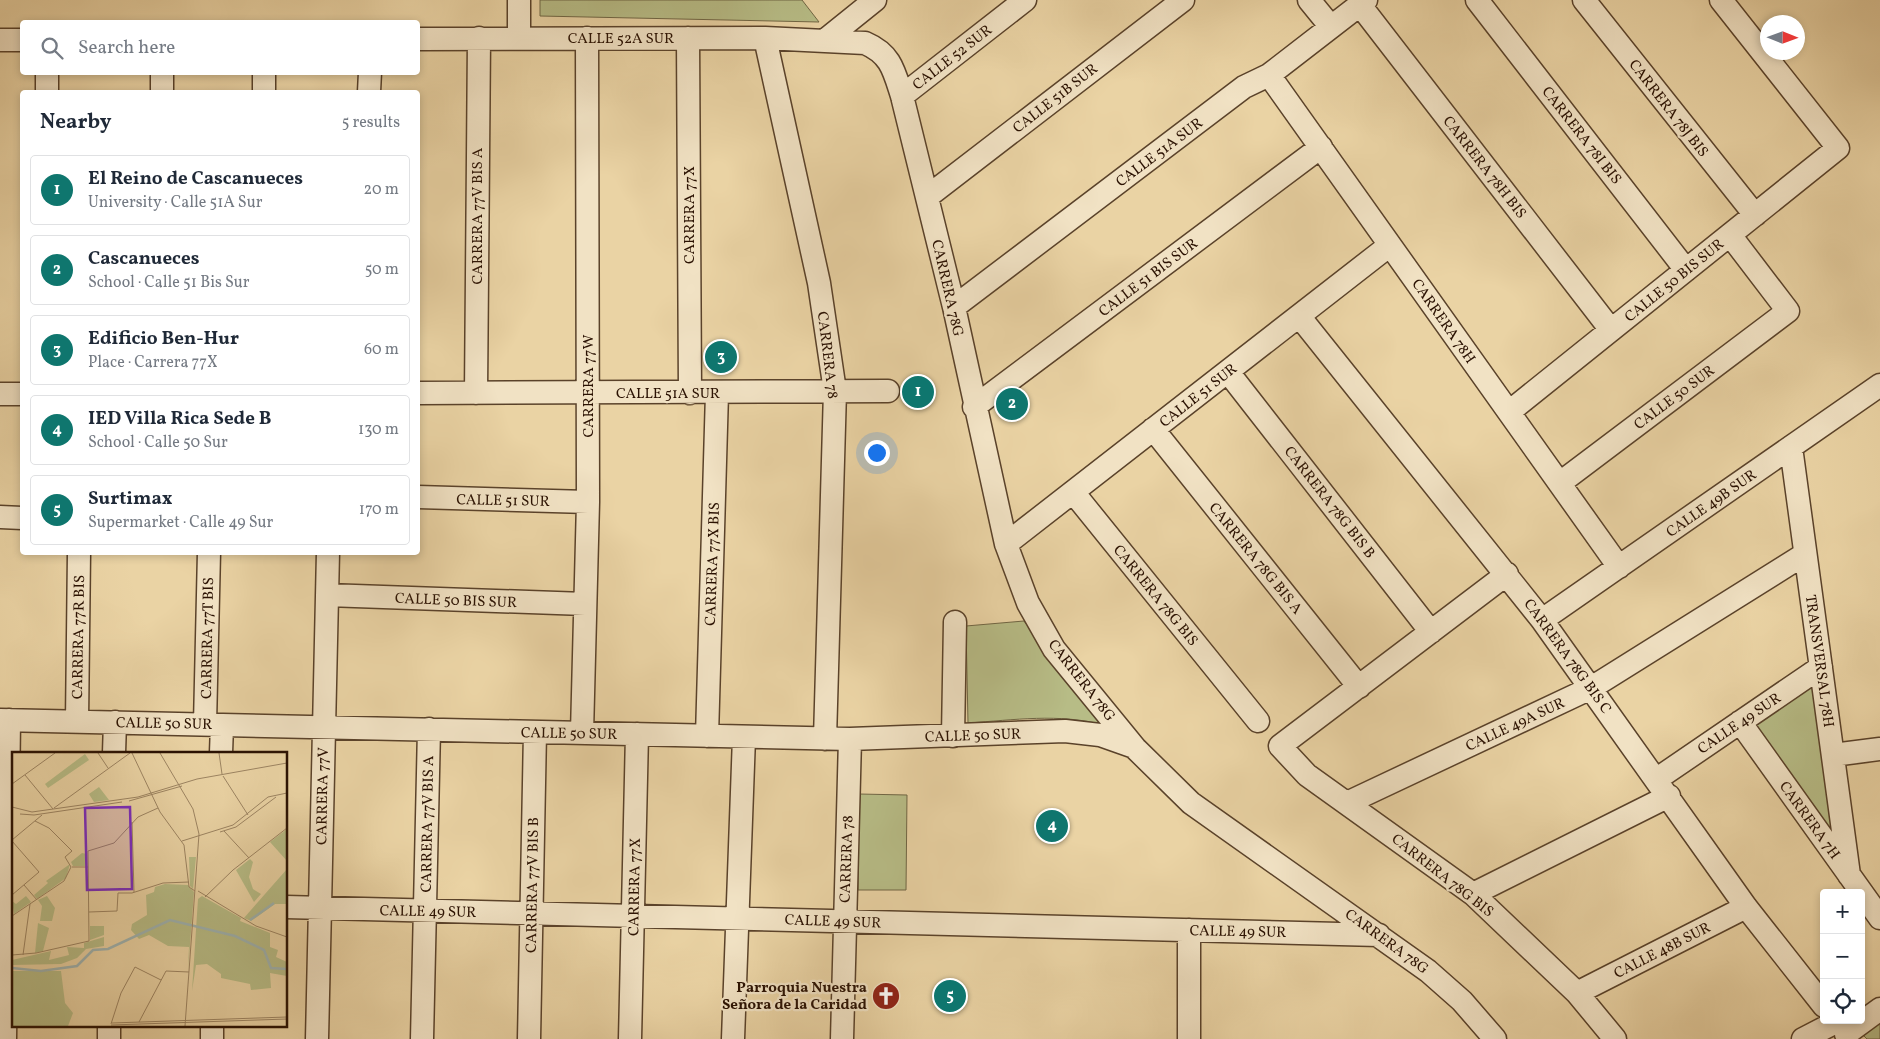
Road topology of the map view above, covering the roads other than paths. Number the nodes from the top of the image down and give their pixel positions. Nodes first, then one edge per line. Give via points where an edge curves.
1 (519, 0) edge
2 (876, 0) edge
3 (1025, 0) edge
4 (1183, 0) edge
5 (1309, 0) edge
6 (1477, 0) edge
7 (1584, 0) edge
8 (1721, 0) edge
9 (1363, 2) edge
10 (1331, 27) junction
11 (420, 38) edge
12 (479, 38) junction
13 (519, 38) junction
14 (587, 38) junction
15 (688, 38) junction
16 (764, 38) junction
17 (0, 40) edge
18 (20, 40) edge
19 (824, 41) junction
20 (879, 49) joint
21 (47, 75) edge
22 (162, 75) edge
23 (264, 75) edge
24 (370, 75) edge
25 (1269, 75) junction
26 (47, 90) edge
27 (162, 90) edge
28 (264, 90) edge
29 (369, 90) edge
30 (902, 96) junction
31 (1321, 147) junction
32 (927, 197) junction
33 (1755, 215) junction
34 (1730, 235) junction
35 (1390, 245) junction
36 (1686, 270) junction
37 (954, 307) junction
38 (1299, 316) junction
39 (1611, 330) junction
40 (1228, 372) junction
41 (1880, 385) edge
42 (888, 391) dead end
43 (835, 392) junction
44 (476, 393) junction
45 (588, 393) junction
46 (690, 393) junction
47 (717, 393) junction
48 (0, 394) edge
49 (20, 394) edge
50 (420, 394) edge
51 (974, 407) junction
52 (1509, 412) junction
53 (1153, 430) junction
54 (1791, 447) junction
55 (1560, 484) junction
56 (1073, 492) junction
57 (420, 497) edge
58 (588, 502) junction
59 (0, 517) edge
60 (20, 518) edge
61 (1006, 544) junction
62 (1805, 554) junction
63 (79, 555) edge
64 (209, 555) edge
65 (328, 555) edge
66 (1619, 567) junction
67 (1507, 574) junction
68 (327, 595) junction
69 (585, 604) junction
70 (1542, 620) junction
71 (955, 622) dead end
72 (1432, 632) junction
73 (1821, 667) junction
74 (1359, 687) junction
75 (1592, 688) junction
76 (4, 720) edge
77 (77, 721) junction
78 (1258, 721) dead end
79 (115, 722) junction
80 (1740, 722) junction
81 (214, 724) junction
82 (324, 727) junction
83 (429, 729) junction
84 (534, 732) junction
85 (582, 733) junction
86 (638, 734) junction
87 (707, 736) junction
88 (953, 736) junction
89 (744, 737) junction
90 (825, 739) junction
91 (850, 739) junction
92 (1135, 748) junction
93 (1880, 749) edge
94 (114, 752) edge
95 (221, 752) edge
96 (1832, 754) junction
97 (1663, 787) junction
98 (1347, 803) junction
99 (1849, 875) junction
100 (1473, 894) junction
101 (6, 900) edge
102 (288, 907) edge
103 (1746, 907) junction
104 (320, 908) junction
105 (424, 910) junction
106 (531, 914) junction
107 (633, 916) junction
108 (737, 918) junction
109 (1880, 918) edge
110 (844, 921) junction
111 (1189, 930) junction
112 (1380, 935) junction
113 (1577, 993) junction
114 (1820, 1001) edge
115 (1880, 1008) edge
116 (1865, 1014) edge
117 (1838, 1024) edge
118 (109, 1026) edge
119 (212, 1026) edge
120 (6, 1039) edge
121 (109, 1039) edge
122 (212, 1039) edge
123 (316, 1039) edge
124 (422, 1039) edge
125 (529, 1039) edge
126 (630, 1039) edge
127 (733, 1039) edge
128 (842, 1039) edge
129 (1189, 1039) edge
130 (1495, 1039) edge
131 (1616, 1039) edge
132 (1803, 1039) edge

1 - 13 street
2 - 19 street
3 - 30 street, CALLE 52 SUR
4 - 32 street, CALLE 51B SUR
5 - 10 street
6 - 36 street, CARRERA 78I BIS
7 - 33 street, CARRERA 78J BIS
8 - 33 street, CALLE 50 BIS SUR via 1838,148
9 - 10 street, CALLE 51A SUR
9 - 39 street, CARRERA 78H BIS
10 - 25 street, CALLE 51A SUR
11 - 12 street, CALLE 52A SUR
12 - 13 street, CALLE 52A SUR
12 - 44 street, CARRERA 77V BIS A
13 - 14 street, CALLE 52A SUR
14 - 15 street, CALLE 52A SUR
14 - 45 street, CARRERA 77W
15 - 16 street, CALLE 52A SUR
15 - 46 street, CARRERA 77X
16 - 19 street, CALLE 52A SUR
16 - 43 street, CARRERA 78 via 819,283
17 - 18 street
19 - 20 street, CALLE 52A SUR via 865,43
20 - 30 street, CARRERA 78G via 892,65
21 - 26 street
22 - 27 street
23 - 28 street
24 - 29 street
25 - 31 street, CARRERA 78H
25 - 37 street, CALLE 51A SUR via 1244,87
30 - 32 street, CARRERA 78G
31 - 35 street, CARRERA 78H
31 - 51 street, CALLE 51 BIS SUR
32 - 37 street, CARRERA 78G
33 - 34 street, CALLE 50 BIS SUR
34 - 36 street, CALLE 50 BIS SUR
34 - 55 street, CALLE 50 SUR via 1788,311
35 - 38 street, CALLE 51 SUR
35 - 52 street, CARRERA 78H
36 - 39 street, CALLE 50 BIS SUR
37 - 51 street, CARRERA 78G
38 - 40 street, CALLE 51 SUR
38 - 67 street, CARRERA 78G BIS C
39 - 52 street, CALLE 50 BIS SUR
40 - 53 street, CALLE 51 SUR
40 - 72 street, CARRERA 78G BIS B
41 - 54 street, CALLE 49B SUR
42 - 43 street, CALLE 51A SUR
43 - 47 street, CALLE 51A SUR
43 - 90 street, CARRERA 78
44 - 45 street, CALLE 51A SUR
44 - 50 street, CALLE 51A SUR
45 - 46 street, CALLE 51A SUR
45 - 58 street, CARRERA 77W
46 - 47 street, CALLE 51A SUR
47 - 87 street, CARRERA 77X BIS
48 - 49 street
51 - 61 street, CARRERA 78G
52 - 55 street, CARRERA 78H
53 - 56 street, CALLE 51 SUR
53 - 74 street, CARRERA 78G BIS A
54 - 62 street, TRANSVERSAL 78H
54 - 66 street, CALLE 49B SUR
55 - 66 street, CARRERA 78H
56 - 61 street, CALLE 51 SUR
56 - 78 street, CARRERA 78G BIS
57 - 58 street, CALLE 51 SUR
58 - 69 street, CARRERA 77W
59 - 60 street
61 - 92 street, CARRERA 78G via 1028,603 1054,649
62 - 73 street, TRANSVERSAL 78H
62 - 75 street, CALLE 49A SUR
63 - 77 street, CARRERA 77R BIS
64 - 81 street, CARRERA 77T BIS
65 - 68 street, CARRERA 77V
66 - 70 street, CALLE 49B SUR
67 - 70 street, CARRERA 78G BIS C
67 - 72 street
68 - 69 street, CALLE 50 BIS SUR
68 - 82 street, CARRERA 77V
69 - 85 street, CARRERA 77W
70 - 75 street, CARRERA 78G BIS C
71 - 88 street
72 - 74 street
73 - 80 street, CALLE 49 SUR
73 - 96 street, TRANSVERSAL 78H
74 - 98 street, CARRERA 78G BIS via 1280,746 1307,775
75 - 97 street, CARRERA 78G BIS C
75 - 98 street, CALLE 49A SUR
76 - 77 street, CALLE 50 SUR
76 - 101 street
77 - 79 street, CALLE 50 SUR
79 - 81 street, CALLE 50 SUR
79 - 94 street
80 - 97 street, CALLE 49 SUR
80 - 99 street, CARRERA 7H
81 - 82 street, CALLE 50 SUR
81 - 95 street, CARRERA 77T BIS
82 - 83 street, CALLE 50 SUR
82 - 104 street, CARRERA 77V
83 - 84 street, CALLE 50 SUR
83 - 105 street, CARRERA 77V BIS A
84 - 85 street, CALLE 50 SUR
84 - 106 street, CARRERA 77V BIS B
85 - 86 street, CALLE 50 SUR
86 - 87 street, CALLE 50 SUR
86 - 107 street, CARRERA 77X
87 - 89 street, CALLE 50 SUR
88 - 91 street, CALLE 50 SUR
88 - 92 street, CALLE 50 SUR via 1074,731 1100,735
89 - 90 street, CALLE 50 SUR
89 - 108 street
90 - 91 street, CALLE 50 SUR
91 - 110 street, CARRERA 78
92 - 112 street, CARRERA 78G via 1191,803
93 - 96 street
96 - 99 street, TRANSVERSAL 78H
97 - 100 street, CALLE 49 SUR
97 - 103 street, CARRERA 78G BIS C
98 - 100 street, CARRERA 78G BIS
99 - 109 street, CARRERA 7H
100 - 113 street, CARRERA 78G BIS
101 - 120 street
102 - 104 street, CALLE 49 SUR
103 - 113 street, CALLE 48B SUR
103 - 114 street, CARRERA 78G BIS C
104 - 105 street, CALLE 49 SUR
104 - 123 street, CARRERA 77V
105 - 106 street, CALLE 49 SUR
105 - 124 street, CARRERA 77V BIS A
106 - 107 street, CALLE 49 SUR
106 - 125 street, CARRERA 77V BIS B
107 - 108 street, CALLE 49 SUR
107 - 126 street, CARRERA 77X
108 - 110 street, CALLE 49 SUR
108 - 127 street
110 - 111 street, CALLE 49 SUR
110 - 128 street, CARRERA 78
111 - 112 street, CALLE 49 SUR
111 - 129 street
112 - 130 street, CARRERA 78G via 1462,1001
113 - 131 street, CARRERA 78G BIS
115 - 116 street
117 - 132 street
118 - 121 street
119 - 122 street

